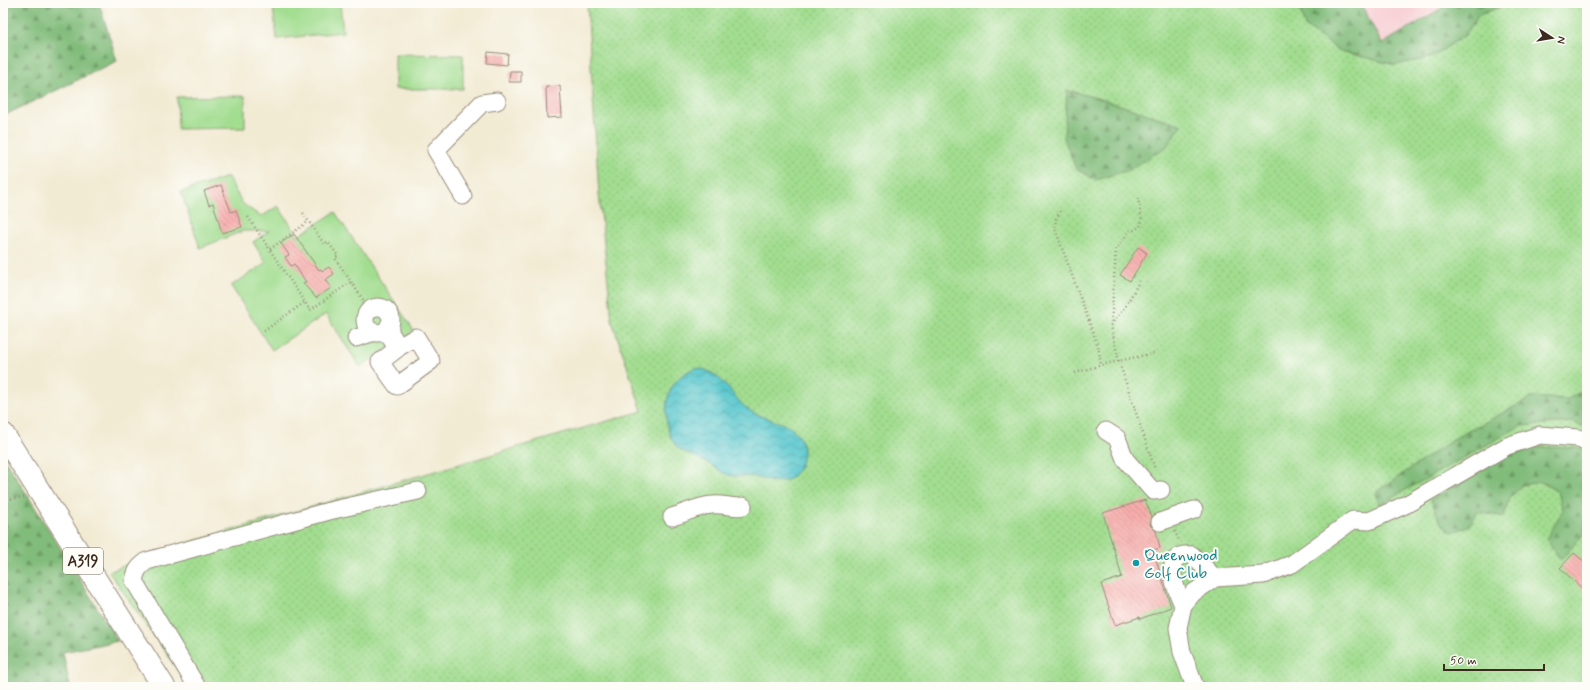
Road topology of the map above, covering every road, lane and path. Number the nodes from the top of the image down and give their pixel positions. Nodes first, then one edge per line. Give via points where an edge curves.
1 (496, 101) dead end
2 (463, 196) dead end
3 (1138, 198) dead end
4 (1060, 211) dead end
5 (302, 213) dead end
6 (248, 217) dead end
7 (309, 222) junction
8 (270, 249) junction
9 (1140, 280) dead end
10 (351, 282) junction
11 (305, 302) junction
12 (398, 302) dead end
13 (370, 310) joint
14 (1111, 326) junction
15 (384, 327) junction
16 (264, 331) dead end
17 (356, 338) dead end
18 (1154, 354) dead end
19 (1119, 362) junction
20 (1101, 365) junction
21 (1075, 373) dead end
22 (1106, 431) dead end
23 (3, 434) edge
24 (1587, 443) edge
25 (1162, 490) joint
26 (418, 491) dead end
27 (743, 506) dead end
28 (1194, 510) dead end
29 (672, 517) dead end
30 (1165, 521) joint
31 (1184, 555) junction
32 (1214, 578) junction
33 (1183, 605) junction
34 (164, 687) edge
35 (197, 687) edge
36 (1195, 687) edge

1 - 2 lane via 482,103 436,150
3 - 14 path via 1142,220 1140,227 1130,230 1116,250
4 - 20 path via 1055,229 1098,346
5 - 7 path
6 - 8 path
7 - 8 path
7 - 10 path via 324,244 328,242 338,256 335,258
8 - 11 path
9 - 14 path
10 - 11 path via 310,310
10 - 13 path
11 - 16 path
12 - 15 lane
13 - 15 lane via 384,308 389,313
14 - 19 path
15 - 17 lane
18 - 19 path
19 - 20 path
19 - 25 path
20 - 21 path
22 - 25 lane via 1120,441 1125,458 1153,491
23 - 34 main road, A319
24 - 32 lane via 1578,438 1540,435 1506,446 1407,504 1369,521 1353,520 1285,568 1263,575
26 - 35 lane via 275,526 148,561 139,566 134,581
27 - 29 lane via 704,506
28 - 30 lane
30 - 31 path
31 - 32 lane via 1192,555
31 - 33 lane via 1176,559 1172,575
32 - 33 lane via 1193,593
33 - 36 lane via 1178,634

